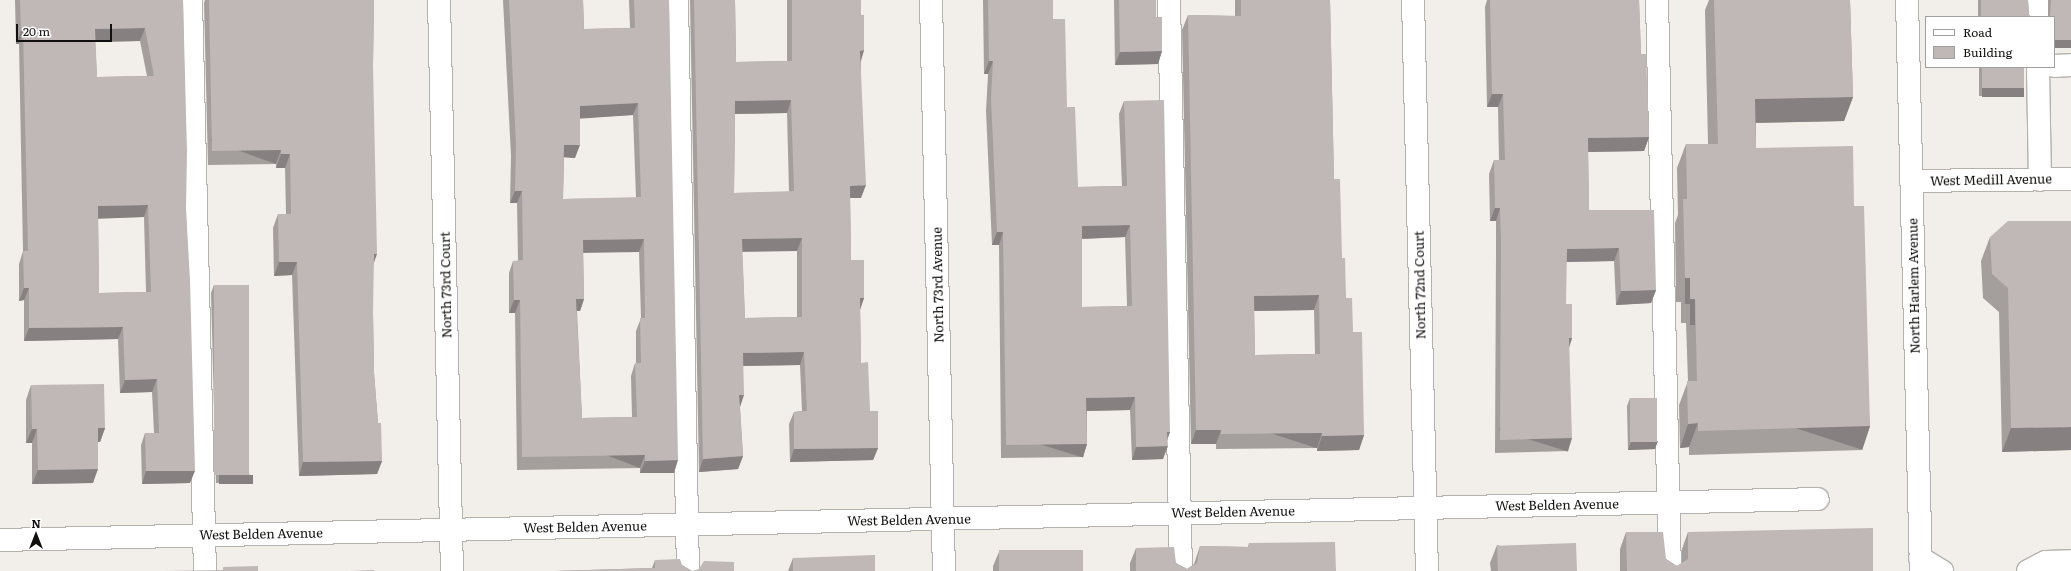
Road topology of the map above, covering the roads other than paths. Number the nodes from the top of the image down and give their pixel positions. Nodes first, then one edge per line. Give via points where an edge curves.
1 (191, 0) edge
2 (439, 0) edge
3 (677, 0) edge
4 (931, 0) edge
5 (1169, 0) edge
6 (1413, 0) edge
7 (1657, 0) edge
8 (1907, 0) edge
9 (2037, 0) edge
10 (2037, 16) edge
11 (2071, 65) edge
12 (2055, 66) edge
13 (2038, 68) edge
14 (2071, 179) edge
15 (2040, 180) junction
16 (1911, 181) junction
17 (1818, 499) dead end
18 (1668, 502) junction
19 (1425, 508) junction
20 (1179, 513) junction
21 (943, 519) junction
22 (686, 525) junction
23 (452, 530) junction
24 (204, 535) junction
25 (0, 540) edge
26 (2071, 561) edge
27 (1920, 565) edge
28 (205, 571) edge
29 (452, 571) edge
30 (688, 571) edge
31 (944, 571) edge
32 (1181, 571) edge
33 (1427, 571) edge
34 (1670, 571) edge
35 (1942, 571) edge
36 (2028, 571) edge

1 - 24 street
2 - 23 street, North 73rd Court
3 - 22 street
4 - 21 street, North 73rd Avenue
5 - 20 street
6 - 19 street, North 72nd Court
7 - 18 street
8 - 16 street, North Harlem Avenue
9 - 10 street
11 - 12 street
13 - 15 street
14 - 15 street, West Medill Avenue
15 - 16 street, West Medill Avenue
16 - 27 street, North Harlem Avenue
17 - 18 street, West Belden Avenue
18 - 19 street, West Belden Avenue
18 - 34 street
19 - 20 street, West Belden Avenue
19 - 33 street, North 72nd Court
20 - 21 street, West Belden Avenue
20 - 32 street
21 - 22 street, West Belden Avenue
21 - 31 street, North 73rd Avenue
22 - 23 street, West Belden Avenue
22 - 30 street
23 - 24 street, West Belden Avenue
23 - 29 street, North 73rd Court
24 - 25 street, West Belden Avenue
24 - 28 street
26 - 36 street via 2046,562
27 - 35 street

